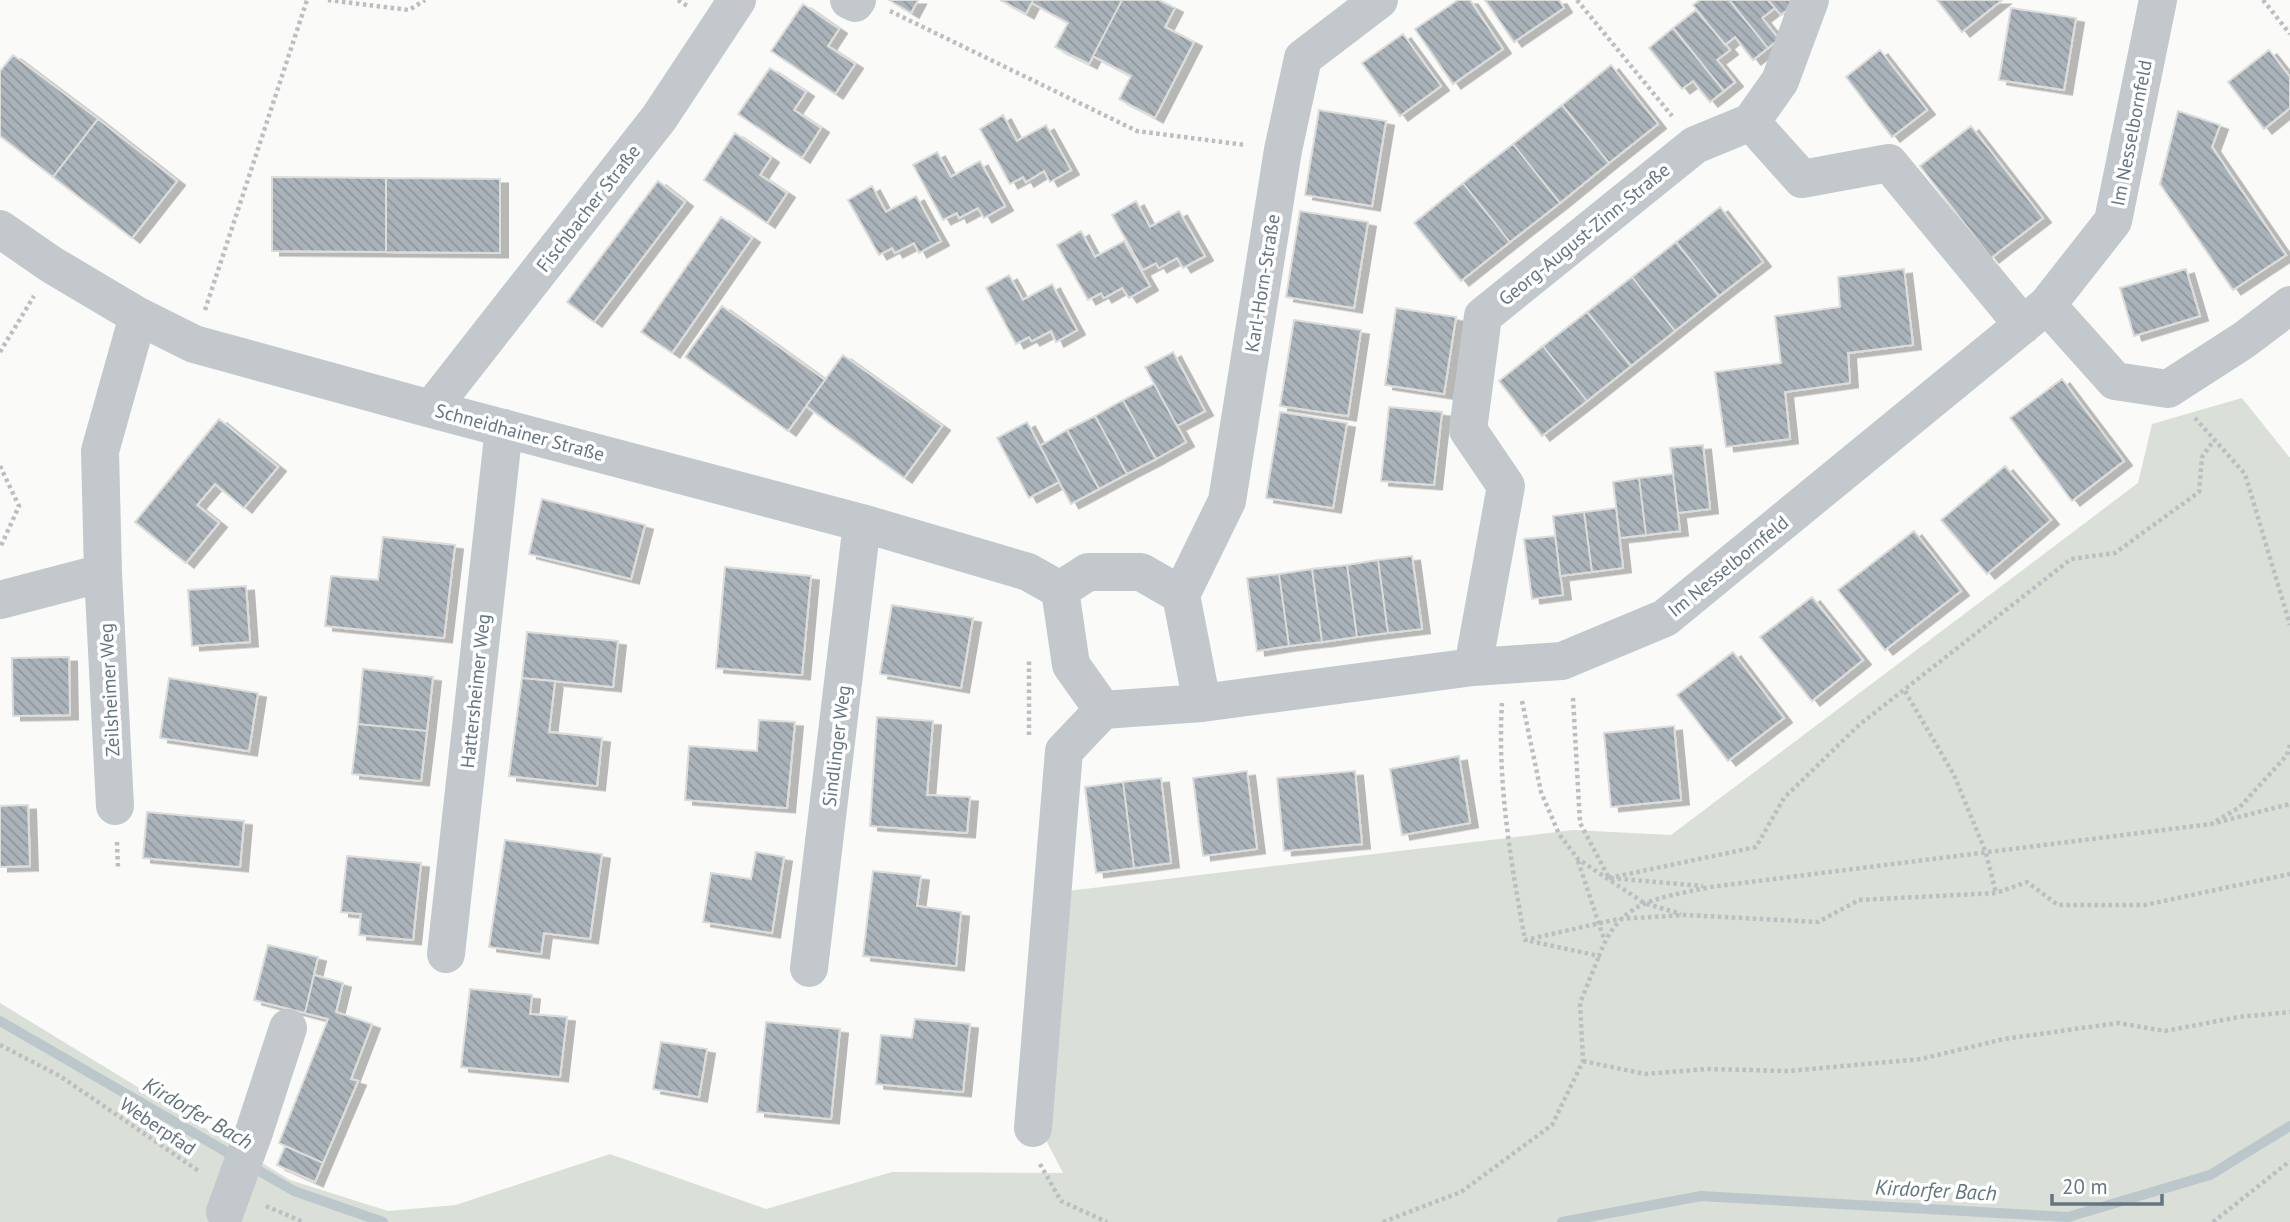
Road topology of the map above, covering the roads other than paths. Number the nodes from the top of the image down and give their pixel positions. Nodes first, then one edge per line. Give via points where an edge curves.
1 (737, 0) edge
2 (1379, 0) edge
3 (1810, 0) edge
4 (2158, 0) edge
5 (1751, 122) junction
6 (0, 229) edge
7 (2290, 305) edge
8 (2035, 315) junction
9 (138, 316) junction
10 (431, 409) junction
11 (504, 428) junction
12 (862, 523) junction
13 (103, 573) junction
14 (1060, 590) junction
15 (1181, 595) junction
16 (0, 600) edge
17 (1489, 666) junction
18 (1202, 703) junction
19 (1102, 710) junction
20 (116, 806) dead end
21 (446, 954) dead end
22 (809, 968) dead end
23 (288, 1028) dead end
24 (1033, 1129) dead end
25 (236, 1212) edge

1 - 10 street, Fischbacher Straße via 659,118
2 - 15 street, Karl-Horn-Straße via 1303,58 1283,150 1227,501
3 - 5 street via 1780,81
4 - 8 street, Im Nesselbornfeld via 2113,221
5 - 8 street via 1802,179 1889,163
5 - 17 street, Georg-August-Zinn-Straße via 1695,145 1482,316 1468,430 1506,486
6 - 9 street, Schneidhainer Straße
7 - 8 street via 2168,389 2115,381
8 - 17 street, Im Nesselbornfeld via 1665,618 1562,661
9 - 10 street, Schneidhainer Straße via 194,344
9 - 13 street, Zeilsheimer Weg via 100,452
10 - 11 street, Schneidhainer Straße
11 - 12 street, Schneidhainer Straße
11 - 21 street, Hattersheimer Weg
12 - 14 street, Schneidhainer Straße via 1028,572
12 - 22 street, Sindlinger Weg
13 - 16 street
13 - 20 street, Zeilsheimer Weg
14 - 15 street via 1088,572 1141,572
14 - 19 street via 1070,665
15 - 18 street
17 - 18 street, Im Nesselbornfeld
18 - 19 street, Im Nesselbornfeld
19 - 24 street via 1064,751
23 - 25 street, bridge via 254,1132

